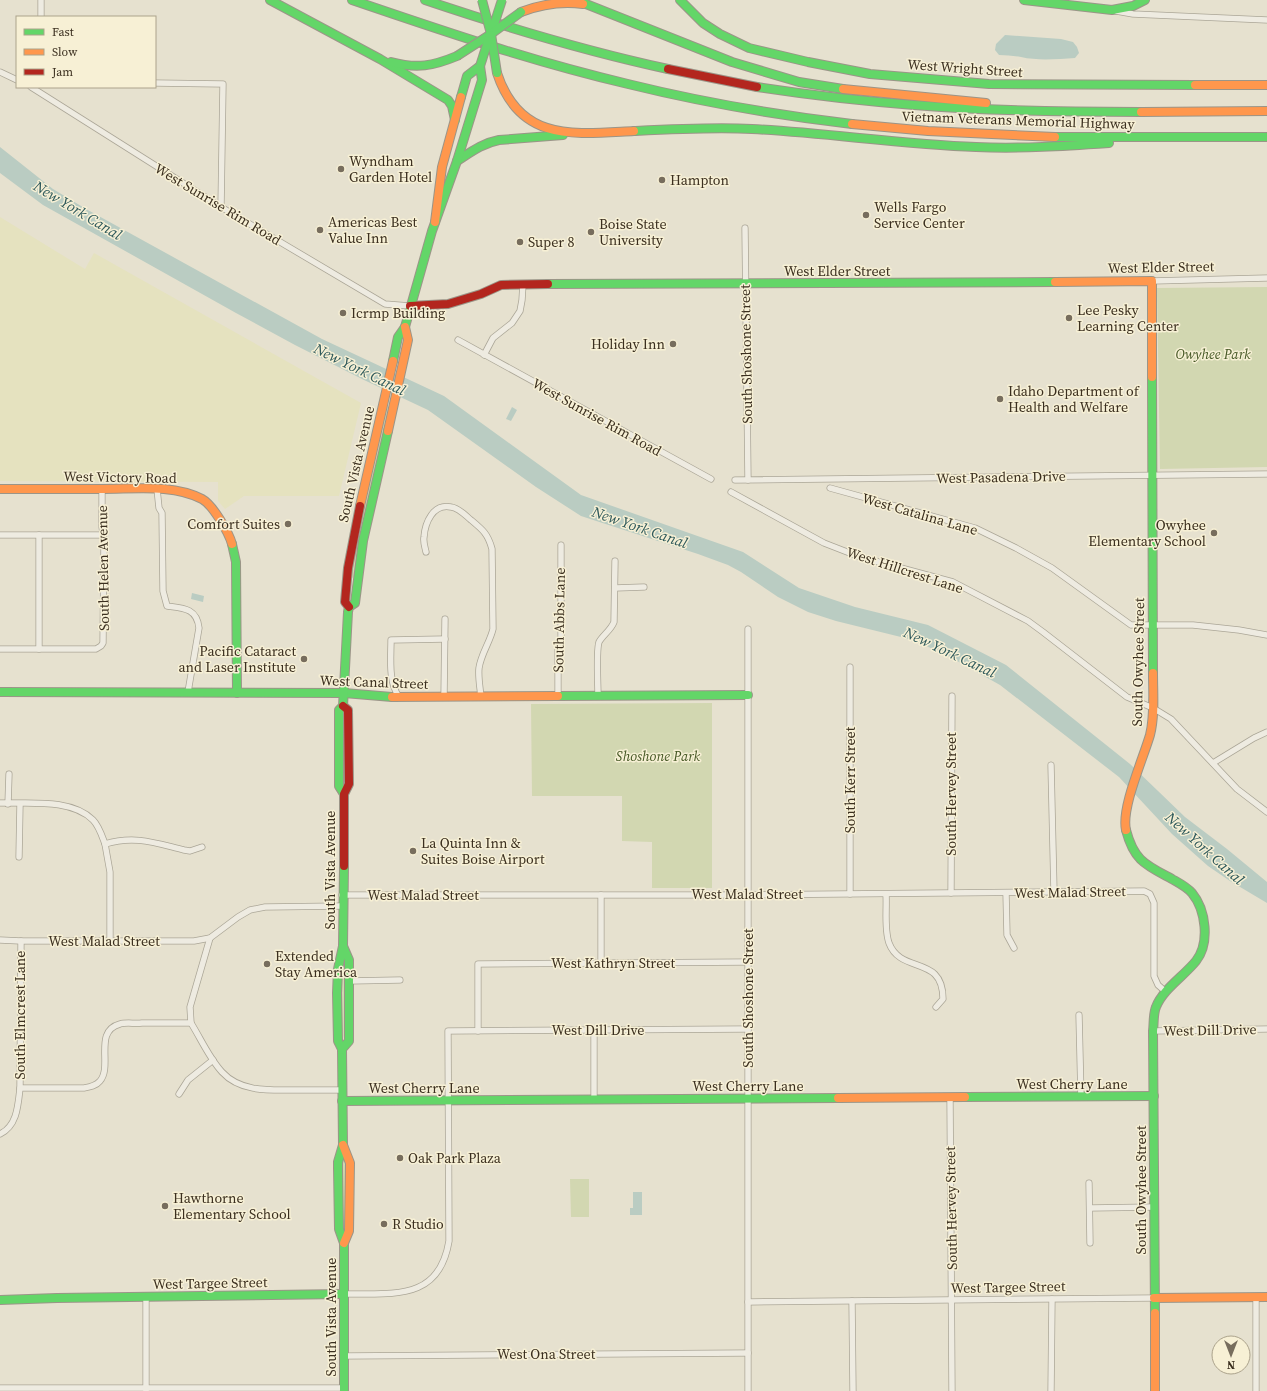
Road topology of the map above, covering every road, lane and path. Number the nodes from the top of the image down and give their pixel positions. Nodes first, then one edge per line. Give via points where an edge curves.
1 (41, 0) edge
2 (270, 0) edge
3 (352, 0) edge
4 (425, 0) edge
5 (482, 0) edge
6 (502, 0) edge
7 (576, 0) edge
8 (680, 0) edge
9 (1024, 0) edge
10 (1145, 0) edge
11 (587, 5) junction
12 (1112, 10) junction
13 (41, 16) edge
14 (1267, 20) edge
15 (490, 34) junction
16 (380, 59) junction
17 (480, 66) junction
18 (0, 72) edge
19 (16, 80) edge
20 (156, 83) edge
21 (1267, 85) edge
22 (35, 88) edge
23 (1267, 111) edge
24 (1098, 112) junction
25 (455, 120) junction
26 (588, 133) junction
27 (1267, 137) edge
28 (1178, 138) junction
29 (457, 161) junction
30 (221, 208) junction
31 (435, 222) junction
32 (745, 228) dead end
33 (1267, 278) edge
34 (1152, 281) junction
35 (523, 284) junction
36 (745, 284) junction
37 (410, 306) junction
38 (405, 328) junction
39 (458, 340) dead end
40 (484, 355) junction
41 (1267, 474) edge
42 (1153, 475) junction
43 (711, 479) dead end
44 (736, 480) dead end
45 (748, 480) junction
46 (0, 488) edge
47 (830, 488) dead end
48 (102, 489) junction
49 (157, 490) junction
50 (731, 492) dead end
51 (0, 535) edge
52 (39, 535) junction
53 (103, 535) junction
54 (561, 544) dead end
55 (426, 552) dead end
56 (615, 561) dead end
57 (644, 587) dead end
58 (614, 588) junction
59 (349, 607) junction
60 (445, 620) dead end
61 (1153, 625) junction
62 (748, 628) dead end
63 (1267, 635) edge
64 (445, 639) junction
65 (0, 649) edge
66 (39, 649) junction
67 (850, 667) dead end
68 (0, 692) edge
69 (188, 692) junction
70 (237, 692) junction
71 (344, 693) junction
72 (748, 695) junction
73 (558, 696) junction
74 (598, 696) junction
75 (952, 696) dead end
76 (399, 697) junction
77 (444, 697) junction
78 (481, 697) junction
79 (1153, 708) junction
80 (1267, 732) edge
81 (1213, 763) junction
82 (1052, 765) dead end
83 (9, 774) dead end
84 (0, 803) edge
85 (8, 804) junction
86 (20, 804) junction
87 (1267, 812) edge
88 (105, 844) junction
89 (202, 847) dead end
90 (19, 857) dead end
91 (1054, 892) junction
92 (951, 893) junction
93 (1006, 893) junction
94 (850, 894) junction
95 (886, 894) junction
96 (342, 895) junction
97 (601, 895) junction
98 (748, 895) junction
99 (342, 906) junction
100 (210, 938) junction
101 (0, 940) edge
102 (20, 941) junction
103 (110, 941) junction
104 (343, 946) junction
105 (1014, 948) dead end
106 (748, 962) junction
107 (601, 963) junction
108 (400, 980) dead end
109 (349, 981) junction
110 (1166, 992) junction
111 (936, 1007) dead end
112 (1078, 1015) dead end
113 (191, 1023) junction
114 (748, 1029) junction
115 (1267, 1029) edge
116 (594, 1030) junction
117 (478, 1031) junction
118 (1153, 1031) junction
119 (342, 1049) junction
120 (213, 1060) junction
121 (20, 1088) junction
122 (343, 1090) junction
123 (179, 1094) dead end
124 (1154, 1096) junction
125 (1081, 1097) junction
126 (748, 1098) junction
127 (950, 1098) junction
128 (448, 1100) junction
129 (594, 1100) junction
130 (342, 1101) junction
131 (0, 1134) edge
132 (1089, 1183) dead end
133 (1155, 1207) junction
134 (1090, 1208) junction
135 (1090, 1243) dead end
136 (344, 1294) junction
137 (146, 1297) junction
138 (1256, 1297) junction
139 (1267, 1297) edge
140 (1154, 1298) junction
141 (1052, 1299) junction
142 (0, 1300) edge
143 (952, 1300) junction
144 (852, 1301) junction
145 (748, 1302) junction
146 (748, 1353) junction
147 (344, 1356) junction
148 (0, 1388) edge
149 (146, 1390) edge
150 (344, 1390) edge
151 (748, 1391) edge
152 (853, 1391) edge
153 (952, 1391) edge
154 (1051, 1391) edge
155 (1155, 1391) edge
156 (1256, 1391) edge

1 - 13 street
2 - 16 main road
3 - 28 main road, Vietnam Veterans Memorial Highway via 515,54 577,71 667,94 765,112 860,125 958,133
4 - 24 main road, Vietnam Veterans Memorial Highway via 523,32 650,66 727,81 863,101 1018,111
5 - 15 main road, bridge
6 - 15 main road, South Vista Avenue, bridge
7 - 11 main road
8 - 21 main road, West Wright Street via 703,24 749,48 870,74 989,84
9 - 12 main road
10 - 12 main road via 1133,6
11 - 15 main road, bridge via 546,3 521,12
11 - 24 main road via 732,62 799,82 886,94
12 - 14 street via 1133,14
15 - 16 main road, bridge via 457,56 437,65 405,66
15 - 17 main road, South Vista Avenue, bridge
15 - 26 main road, bridge via 500,82 517,110 529,120 546,128
16 - 25 main road via 448,100
17 - 25 main road, South Vista Avenue via 467,76
17 - 29 main road, South Vista Avenue via 482,80
18 - 19 street
20 - 30 street via 223,84
22 - 30 street, West Sunrise Rim Road
23 - 24 main road, Vietnam Veterans Memorial Highway
25 - 31 main road, South Vista Avenue via 442,167
26 - 28 main road via 719,128 974,147 1075,145
26 - 29 main road via 488,142
27 - 28 main road, Vietnam Veterans Memorial Highway
29 - 31 main road, South Vista Avenue
30 - 37 street, West Sunrise Rim Road via 385,304
31 - 37 main road, South Vista Avenue
32 - 36 street, South Shoshone Street
33 - 34 street, West Elder Street
34 - 36 main road, West Elder Street
34 - 42 main road, South Owyhee Street
35 - 36 main road, West Elder Street
35 - 37 main road, West Elder Street via 501,285 448,304
35 - 40 street via 520,312 512,323 493,338
36 - 45 street, South Shoshone Street
37 - 38 main road, South Vista Avenue
38 - 59 main road, South Vista Avenue via 408,340 364,541 355,603
38 - 59 main road, South Vista Avenue via 398,337 356,522 345,602
39 - 40 street, West Sunrise Rim Road
40 - 43 street, West Sunrise Rim Road
41 - 42 street, West Pasadena Drive
42 - 45 street, West Pasadena Drive
42 - 61 main road, South Owyhee Street
44 - 45 street, West Pasadena Drive
46 - 48 main road, West Victory Road
47 - 61 street, West Catalina Lane via 975,528 1052,568 1131,625
48 - 49 main road, West Victory Road
48 - 53 street, South Helen Avenue
49 - 69 street via 162,513 163,591 167,606 180,607 198,618 199,628
49 - 70 main road, West Victory Road via 184,492 204,500 230,536 236,562
50 - 79 street, West Hillcrest Lane via 824,543 860,557 953,582 1028,621 1127,697
51 - 52 street
52 - 53 street
52 - 66 street
53 - 66 street, South Helen Avenue via 104,640 101,646 96,649
54 - 73 street, South Abbs Lane
55 - 78 street via 424,538 428,519 434,511 443,506 458,510 484,530 490,539 493,629 479,667
56 - 58 street
57 - 58 street
58 - 74 street via 614,622 598,647
59 - 71 main road, South Vista Avenue
60 - 64 street
61 - 63 street, West Catalina Lane via 1193,625
61 - 79 main road, South Owyhee Street
62 - 72 street, South Shoshone Street
64 - 76 street via 391,640 392,681
64 - 77 street
65 - 66 street
67 - 94 street, South Kerr Street
68 - 69 main road, West Canal Street
69 - 70 main road, West Canal Street
70 - 71 main road, West Canal Street
71 - 76 main road, West Canal Street
71 - 96 main road, South Vista Avenue via 343,706 348,710 349,784 344,794
72 - 74 main road, West Canal Street
72 - 98 street, South Shoshone Street
73 - 74 main road, West Canal Street
73 - 78 main road, West Canal Street
75 - 92 street, South Hervey Street
76 - 77 main road, West Canal Street
77 - 78 main road, West Canal Street
79 - 81 street, West Hillcrest Lane via 1171,719
79 - 110 main road, South Owyhee Street via 1150,733 1127,808 1125,824 1128,837 1133,850 1144,864 1181,884 1192,893 1204,915 1205,928 1204,942 1196,960
80 - 81 street
81 - 87 street, West Hillcrest Lane via 1237,789
82 - 91 street
83 - 85 street
84 - 85 street
85 - 86 street
86 - 88 street via 60,805 77,809 93,820
86 - 90 street
88 - 89 street via 118,840 143,840 184,850
88 - 103 street via 110,872
91 - 93 street, West Malad Street
91 - 110 street, West Malad Street via 1144,891 1150,894 1154,903 1154,976 1158,985
92 - 93 street, West Malad Street
92 - 95 street, West Malad Street
93 - 105 street via 1007,935
94 - 95 street, West Malad Street
94 - 98 street, West Malad Street
95 - 111 street via 889,943 900,958 936,975 943,988 943,999
96 - 97 street, West Malad Street
96 - 99 main road, South Vista Avenue
97 - 98 street, West Malad Street
97 - 107 street
98 - 106 street, South Shoshone Street
99 - 100 street, West Malad Street via 265,907 250,910
99 - 104 main road, South Vista Avenue
100 - 103 street, West Malad Street via 194,941
100 - 113 street via 190,1007
101 - 102 street, West Malad Street
102 - 103 street, West Malad Street
102 - 121 street, South Elmcrest Lane
104 - 109 main road, South Vista Avenue via 349,960
104 - 119 main road, South Vista Avenue via 338,959 337,979 338,1041
106 - 107 street, West Kathryn Street
106 - 114 street, South Shoshone Street
107 - 117 street, West Kathryn Street via 478,964
108 - 109 street
109 - 119 main road, South Vista Avenue via 349,1041
110 - 118 main road, South Owyhee Street via 1156,1007
112 - 125 street
113 - 120 street
113 - 121 street via 120,1024 110,1030 105,1039 105,1068 100,1082 84,1088
114 - 116 street, West Dill Drive
114 - 126 street, South Shoshone Street
115 - 118 street, West Dill Drive
116 - 117 street, West Dill Drive
116 - 129 street
117 - 128 street, West Dill Drive via 448,1031
118 - 124 main road, South Owyhee Street
119 - 122 main road, South Vista Avenue
120 - 122 street via 230,1079 251,1088
120 - 123 street via 188,1080
121 - 131 street via 13,1122
122 - 130 main road, South Vista Avenue
124 - 125 main road, West Cherry Lane
124 - 133 main road, South Owyhee Street
125 - 127 main road, West Cherry Lane
126 - 127 main road, West Cherry Lane
126 - 129 main road, West Cherry Lane
126 - 145 street, South Shoshone Street
127 - 143 street, South Hervey Street
128 - 129 main road, West Cherry Lane
128 - 130 main road, West Cherry Lane
128 - 136 street, West Targee Street via 449,1241 447,1254 441,1266 434,1276 409,1291
130 - 136 main road, South Vista Avenue via 343,1145 350,1163 349,1231 344,1243
132 - 134 street
133 - 134 street
133 - 140 main road, South Owyhee Street
134 - 135 street
136 - 137 main road, West Targee Street
136 - 147 main road, South Vista Avenue
137 - 142 main road, West Targee Street
137 - 149 street
138 - 139 main road, West Targee Street
138 - 140 main road, West Targee Street
138 - 156 street
140 - 141 street, West Targee Street
140 - 155 main road, South Owyhee Street
141 - 143 street, West Targee Street
141 - 154 street
143 - 144 street, West Targee Street
143 - 153 street, South Hervey Street
144 - 145 street, West Targee Street
144 - 152 street
145 - 146 street, South Shoshone Street
146 - 147 street, West Ona Street
146 - 151 street, South Shoshone Street
147 - 150 main road, South Vista Avenue
148 - 149 street
149 - 150 street

